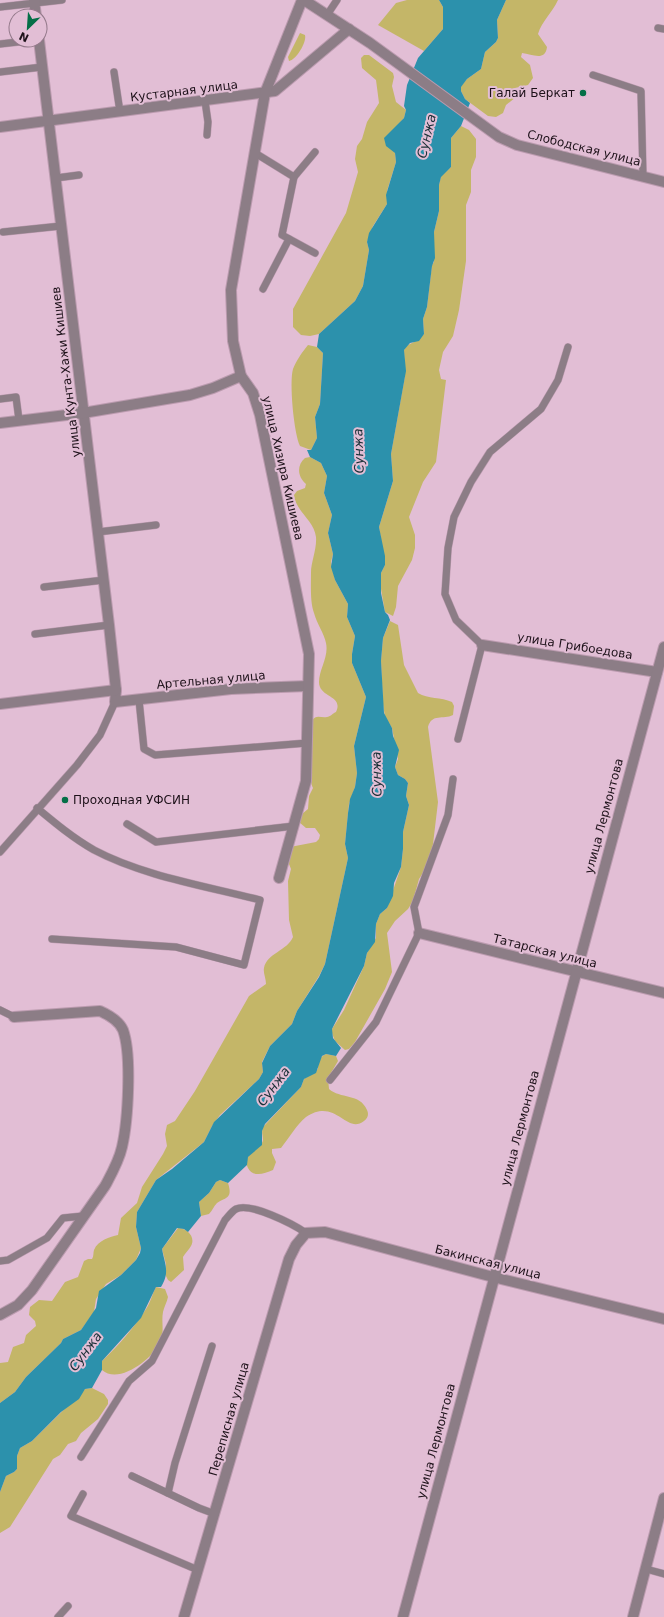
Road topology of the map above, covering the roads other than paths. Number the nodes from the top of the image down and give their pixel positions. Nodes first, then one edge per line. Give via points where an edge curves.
1 (62, 0) edge
2 (303, 0) edge
3 (337, 0) edge
4 (34, 1) edge
5 (0, 7) edge
6 (327, 15) junction
7 (349, 29) junction
8 (40, 48) edge
9 (42, 67) junction
10 (0, 72) edge
11 (114, 72) dead end
12 (593, 75) dead end
13 (265, 93) junction
14 (206, 101) junction
15 (120, 112) junction
16 (49, 121) junction
17 (0, 127) edge
18 (207, 135) dead end
19 (314, 152) dead end
20 (254, 153) junction
21 (79, 175) dead end
22 (294, 177) junction
23 (643, 177) junction
24 (56, 178) junction
25 (664, 182) edge
26 (61, 226) junction
27 (3, 232) dead end
28 (289, 238) junction
29 (315, 253) dead end
30 (263, 289) dead end
31 (568, 347) dead end
32 (241, 376) junction
33 (0, 398) edge
34 (83, 413) junction
35 (19, 420) junction
36 (0, 423) edge
37 (156, 525) dead end
38 (98, 532) junction
39 (104, 580) junction
40 (44, 587) dead end
41 (109, 625) junction
42 (35, 634) dead end
43 (482, 645) junction
44 (664, 647) edge
45 (660, 673) edge
46 (308, 686) junction
47 (116, 690) junction
48 (139, 700) junction
49 (115, 702) junction
50 (0, 704) edge
51 (458, 739) dead end
52 (307, 743) junction
53 (453, 779) dead end
54 (37, 808) junction
55 (127, 824) dead end
56 (294, 826) junction
57 (0, 852) edge
58 (279, 878) dead end
59 (419, 933) junction
60 (52, 939) dead end
61 (575, 972) junction
62 (664, 993) edge
63 (0, 1010) edge
64 (14, 1017) joint
65 (330, 1080) dead end
66 (83, 1216) junction
67 (306, 1233) junction
68 (0, 1262) edge
69 (493, 1277) junction
70 (0, 1315) edge
71 (664, 1319) edge
72 (212, 1346) dead end
73 (81, 1457) dead end
74 (132, 1476) dead end
75 (83, 1494) dead end
76 (168, 1494) junction
77 (664, 1498) edge
78 (215, 1514) junction
79 (646, 1568) junction
80 (198, 1570) junction
81 (664, 1574) edge
82 (68, 1606) dead end
83 (58, 1617) edge
84 (184, 1617) edge
85 (403, 1617) edge
86 (633, 1617) edge

1 - 4 lane
2 - 6 street, Слободская улица
2 - 13 street, улица Хизира Кишиева
3 - 6 lane
4 - 5 lane
6 - 7 street, Слободская улица
7 - 13 street, Кустарная улица via 275,90
7 - 23 street, Слободская улица via 499,137 517,145
8 - 9 street, улица Кунта-Хажи Кишиев
9 - 10 lane
9 - 16 street, улица Кунта-Хажи Кишиев
11 - 15 lane
12 - 23 lane via 641,91
13 - 14 street, Кустарная улица
13 - 20 street, улица Хизира Кишиева
14 - 15 street, Кустарная улица
14 - 18 lane
15 - 16 street, Кустарная улица
16 - 17 street, Кустарная улица
16 - 24 street, улица Кунта-Хажи Кишиев
19 - 22 lane
20 - 22 lane
20 - 32 street, улица Хизира Кишиева via 231,290 232,341
21 - 24 lane
22 - 28 lane via 282,235
23 - 25 street, Слободская улица
24 - 26 street, улица Кунта-Хажи Кишиев
26 - 27 lane
26 - 34 street, улица Кунта-Хажи Кишиев
28 - 29 lane
28 - 30 lane
31 - 43 lane via 558,380 541,409 490,452 471,482 454,517 448,548 445,594 456,620
32 - 34 street via 190,395
32 - 46 street, улица Хизира Кишиева via 253,393 265,435 308,648
33 - 35 lane via 16,397
34 - 35 street
34 - 38 street, улица Кунта-Хажи Кишиев
35 - 36 street
37 - 38 lane
38 - 39 street, улица Кунта-Хажи Кишиев
39 - 40 lane
39 - 41 street, улица Кунта-Хажи Кишиев
41 - 42 lane
41 - 47 street, улица Кунта-Хажи Кишиев
43 - 45 street, улица Грибоедова
43 - 51 lane
44 - 45 street, улица Лермонтова
45 - 61 street, улица Лермонтова
46 - 48 street, Артельная улица via 231,689
46 - 52 street, улица Хизира Кишиева
47 - 49 street, улица Кунта-Хажи Кишиев
47 - 50 street
48 - 49 street, Артельная улица
48 - 52 lane via 144,749 155,755
49 - 54 lane via 100,735 77,765
52 - 56 street, улица Хизира Кишиева via 306,781
53 - 59 lane via 448,815 414,907
54 - 57 lane
54 - 60 lane via 94,850 130,866 260,900 244,965 176,948
55 - 56 lane via 156,842
56 - 58 street, улица Хизира Кишиева
59 - 61 street, Татарская улица
59 - 65 lane via 376,1022
61 - 62 street, Татарская улица
61 - 69 street, улица Лермонтова
63 - 64 lane
64 - 66 street via 100,1011 111,1016 122,1029 126,1048 128,1098 122,1146 105,1186
66 - 68 lane via 63,1218 47,1238
66 - 70 street via 32,1290 18,1305
67 - 69 street, Бакинская улица via 325,1232
67 - 73 lane via 289,1222 245,1207 236,1209 225,1220 152,1361 129,1381
67 - 78 street, Переписная улица via 289,1259
69 - 71 street, Бакинская улица
69 - 85 street, улица Лермонтова
72 - 76 lane via 175,1462
74 - 76 lane
75 - 80 lane via 71,1516
76 - 78 lane
77 - 79 street
78 - 80 street, Переписная улица
79 - 81 lane
79 - 86 street
80 - 84 street, Переписная улица
82 - 83 lane

